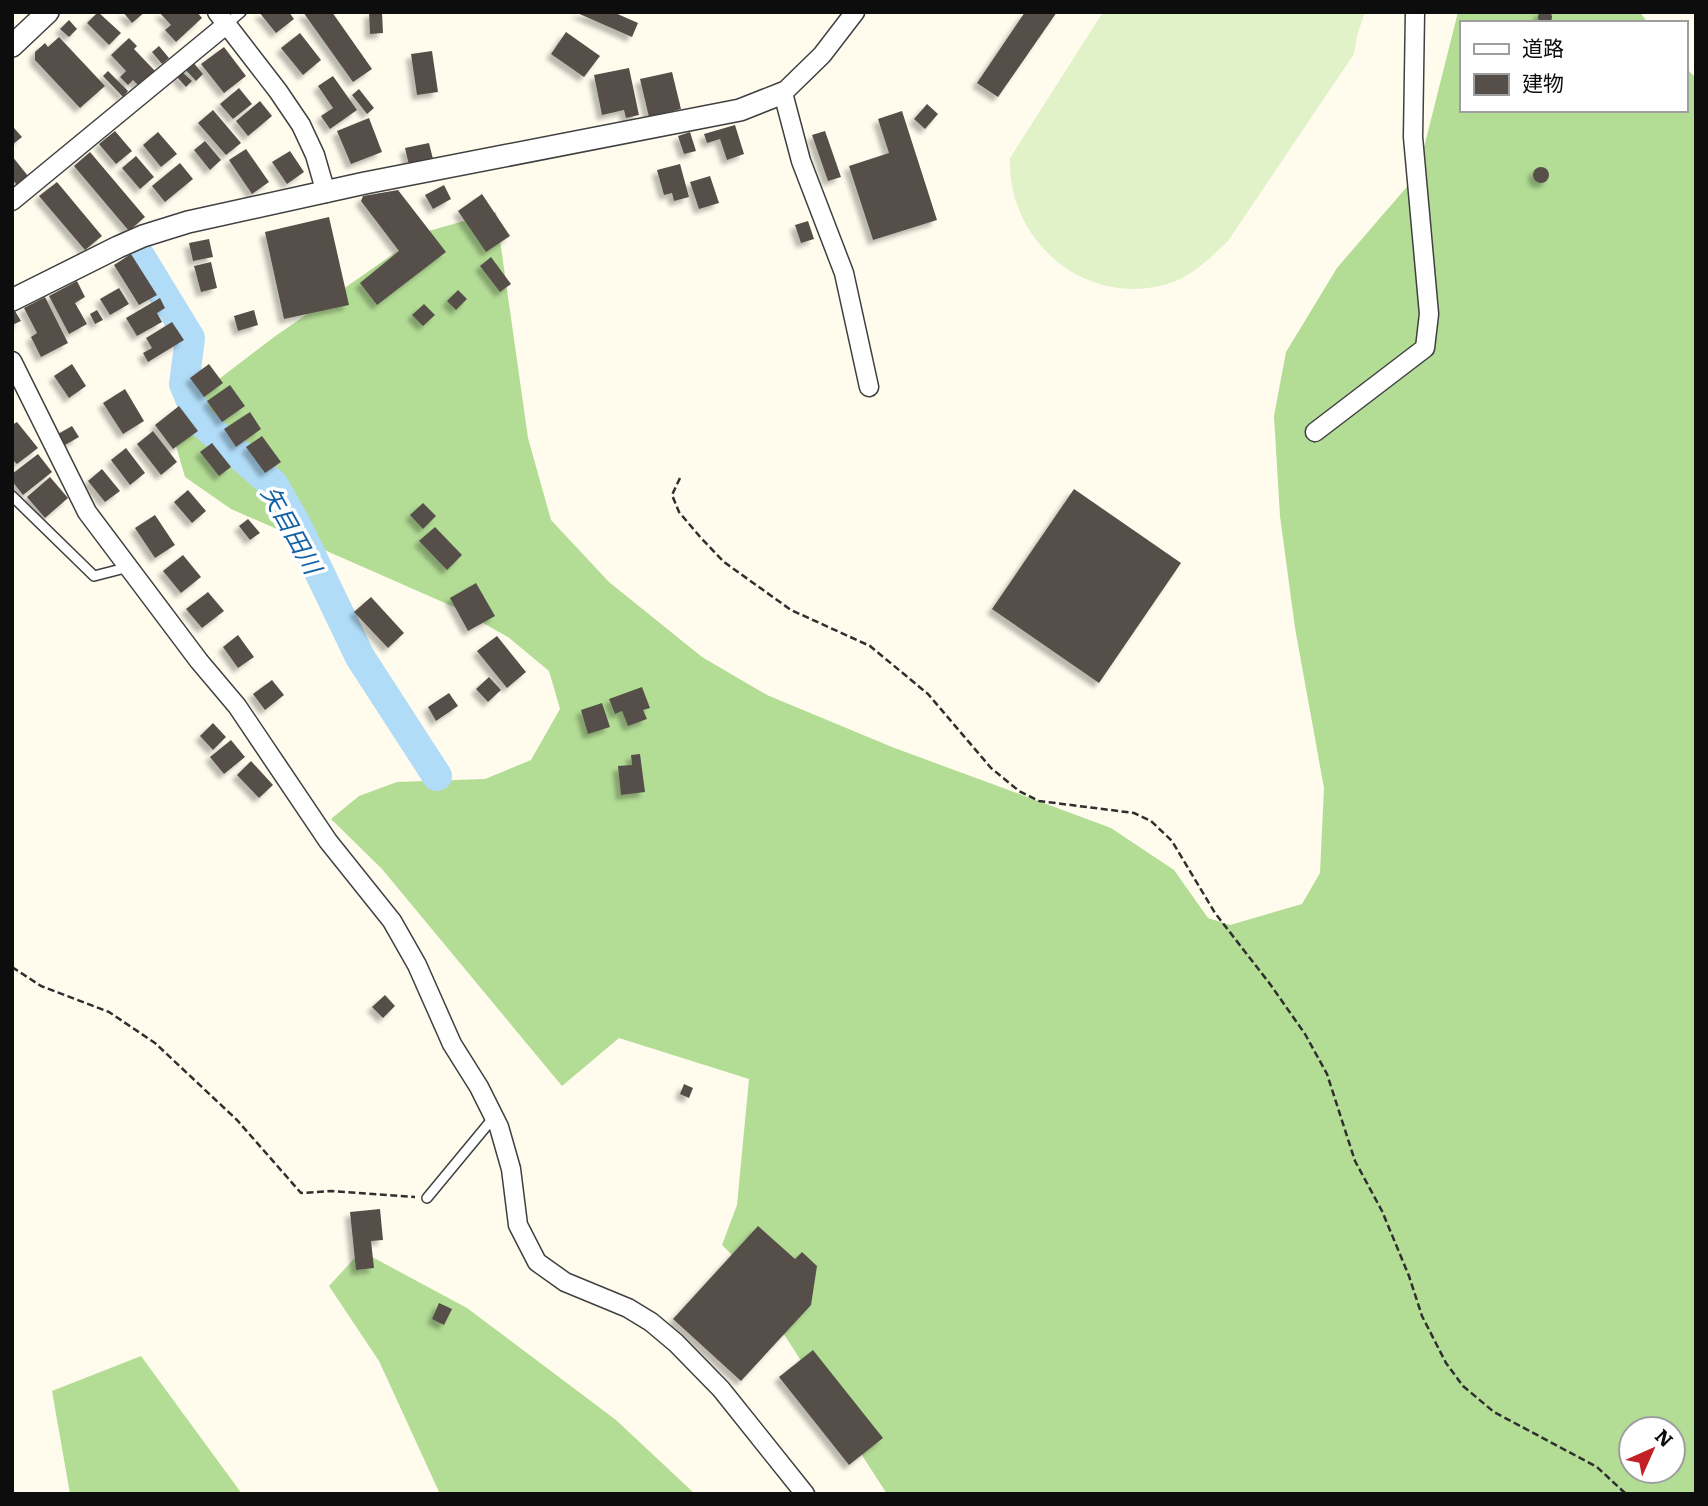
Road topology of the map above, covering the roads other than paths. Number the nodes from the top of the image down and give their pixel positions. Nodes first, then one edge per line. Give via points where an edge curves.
1 (48, 12) edge
2 (855, 12) edge
3 (1415, 12) edge
4 (228, 16) edge
5 (12, 47) edge
6 (783, 93) junction
7 (326, 193) junction
8 (12, 201) edge
9 (12, 300) edge
10 (12, 361) edge
11 (869, 387) dead end
12 (1315, 432) dead end
13 (12, 496) edge
14 (129, 567) junction
15 (494, 1117) junction
16 (427, 1198) road end
17 (804, 1494) edge

1 - 5 street
2 - 6 street via 822,55
3 - 12 street via 1413,136 1429,314 1424,348
4 - 7 street via 301,125
4 - 8 street
6 - 7 street via 740,110
6 - 11 street via 801,161 844,273
7 - 9 street via 142,236
10 - 14 street via 87,512
13 - 14 lane via 94,576
14 - 15 street via 236,706 328,841 392,921 452,1044
15 - 16 lane
15 - 17 street via 511,1169 518,1225 537,1262 565,1282 628,1308 676,1343 721,1389

